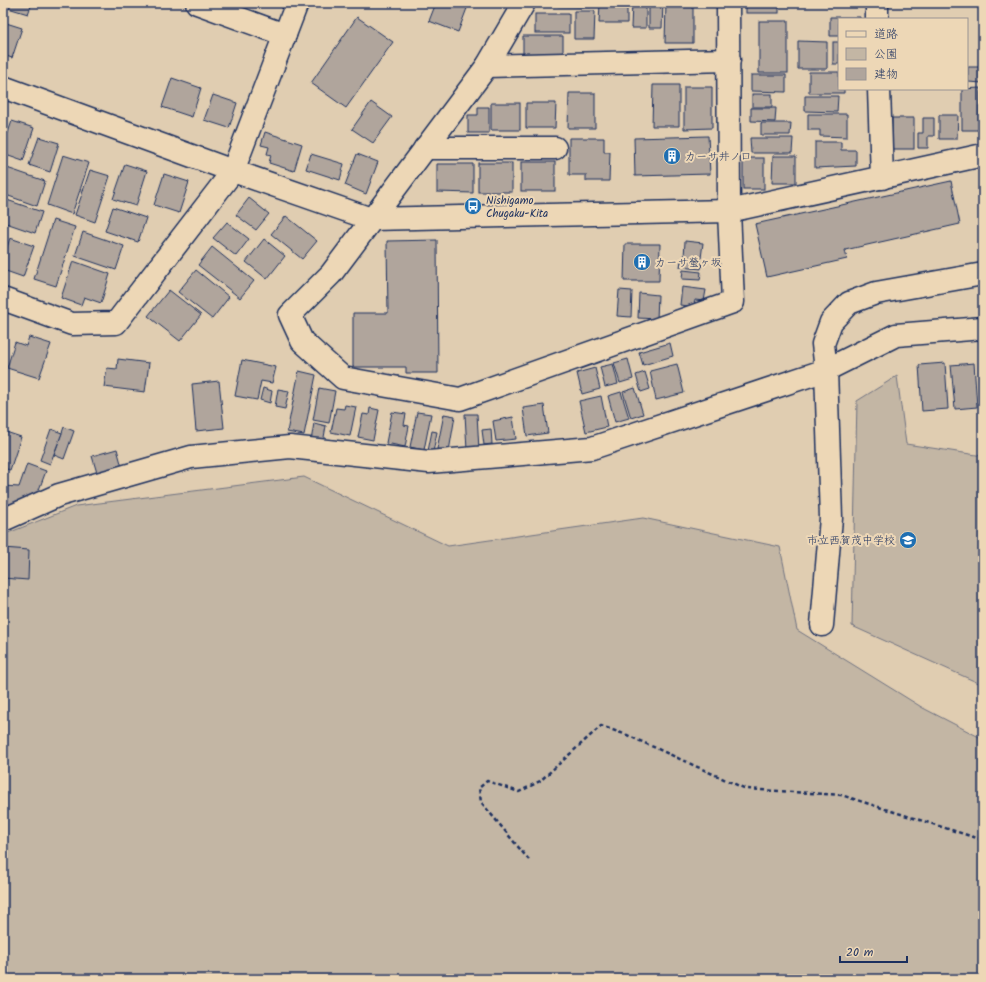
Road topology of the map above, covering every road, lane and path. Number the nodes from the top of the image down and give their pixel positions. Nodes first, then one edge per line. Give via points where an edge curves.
1 (197, 3) edge
2 (297, 3) edge
3 (524, 3) edge
4 (728, 3) edge
5 (877, 3) edge
6 (878, 18) edge
7 (285, 35) junction
8 (729, 60) junction
9 (487, 66) junction
10 (4, 89) edge
11 (879, 90) edge
12 (424, 148) junction
13 (555, 148) dead end
14 (983, 155) edge
15 (232, 171) junction
16 (882, 178) junction
17 (730, 211) junction
18 (371, 219) junction
19 (983, 274) edge
20 (3, 299) edge
21 (983, 328) edge
22 (826, 370) junction
23 (3, 520) edge
24 (822, 625) dead end
25 (983, 840) edge
26 (529, 860) dead end

1 - 7 street
2 - 7 street
3 - 9 street
4 - 8 street
5 - 6 street
7 - 15 street
8 - 9 street
8 - 17 street
9 - 12 street
10 - 15 street
11 - 16 street
12 - 13 street
12 - 18 street
14 - 16 street
15 - 18 street
15 - 20 street via 116,323 72,324
16 - 17 street
17 - 18 street
17 - 18 street via 733,302 460,399 343,378 302,341 290,315 331,274
19 - 22 street via 876,293 849,303 831,322 822,344
21 - 22 street via 896,336
22 - 23 street via 592,448 429,462 290,447 191,457 60,495
22 - 24 street via 831,518
25 - 26 path via 841,795 746,789 602,726 540,781 519,792 487,781 479,788 481,802

